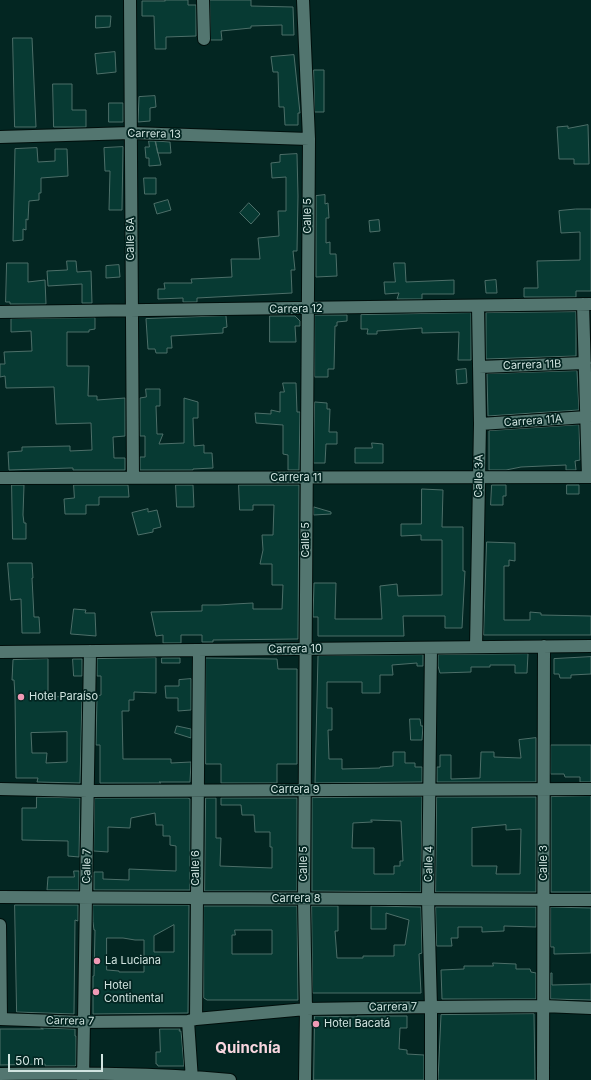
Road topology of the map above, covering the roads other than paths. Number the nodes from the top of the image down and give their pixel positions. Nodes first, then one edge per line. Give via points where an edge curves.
1 (130, 0) edge
2 (203, 0) edge
3 (303, 0) edge
4 (204, 39) dead end
5 (131, 133) junction
6 (0, 137) edge
7 (309, 139) junction
8 (587, 304) edge
9 (478, 306) junction
10 (308, 309) junction
11 (132, 310) junction
12 (0, 312) edge
13 (585, 363) junction
14 (479, 367) junction
15 (587, 417) junction
16 (480, 424) junction
17 (479, 477) junction
18 (590, 477) edge
19 (0, 478) edge
20 (133, 478) junction
21 (306, 478) junction
22 (544, 646) junction
23 (591, 646) edge
24 (476, 647) junction
25 (431, 648) junction
26 (306, 649) junction
27 (199, 650) junction
28 (90, 651) junction
29 (0, 652) edge
30 (0, 789) edge
31 (544, 789) junction
32 (591, 789) edge
33 (304, 790) junction
34 (430, 790) junction
35 (88, 791) junction
36 (197, 791) junction
37 (0, 897) edge
38 (87, 898) junction
39 (196, 898) junction
40 (304, 898) junction
41 (428, 899) junction
42 (544, 900) junction
43 (591, 900) edge
44 (0, 925) edge
45 (431, 1006) junction
46 (543, 1006) junction
47 (591, 1008) edge
48 (306, 1009) junction
49 (0, 1019) edge
50 (192, 1020) junction
51 (83, 1022) junction
52 (0, 1074) edge
53 (83, 1076) edge
54 (192, 1078) edge
55 (230, 1080) edge
56 (305, 1080) edge
57 (431, 1080) edge
58 (543, 1080) edge

1 - 5 street, Calle 6A
2 - 4 street
3 - 7 street, Calle 5
5 - 6 street, Carrera 13
5 - 7 street, Carrera 13
5 - 11 street, Calle 6A
7 - 10 street, Calle 5
8 - 9 street, Carrera 12
8 - 13 street
9 - 10 street, Carrera 12
9 - 14 street, Calle 3A
10 - 11 street, Carrera 12
10 - 21 street, Calle 5
11 - 12 street, Carrera 12
11 - 20 street, Calle 6A
13 - 14 street, Carrera 11B
13 - 15 street
14 - 16 street, Calle 3A
15 - 16 street, Carrera 11A
15 - 18 street
16 - 17 street, Calle 3A
17 - 18 street, Carrera 11
17 - 21 street, Carrera 11
17 - 24 street, Calle 3A
19 - 20 street, Carrera 11
20 - 21 street, Carrera 11
21 - 26 street, Calle 5
22 - 23 street, Carrera 10
22 - 24 street, Carrera 10
22 - 31 street, Calle 3
24 - 25 street, Carrera 10
25 - 26 street, Carrera 10
25 - 34 street, Calle 4
26 - 27 street, Carrera 10
26 - 33 street, Calle 5
27 - 28 street, Carrera 10
27 - 36 street, Calle 6
28 - 29 street, Carrera 10
28 - 35 street, Calle 7
30 - 35 street, Carrera 9
31 - 32 street, Carrera 9
31 - 34 street, Carrera 9
31 - 42 street, Calle 3
33 - 34 street, Carrera 9
33 - 36 street, Carrera 9
33 - 40 street, Calle 5
34 - 41 street, Calle 4
35 - 36 street, Carrera 9
35 - 38 street, Calle 7
36 - 39 street, Calle 6
37 - 38 street, Carrera 8
38 - 39 street, Carrera 8
38 - 51 street, Calle 7
39 - 40 street, Carrera 8
39 - 50 street, Calle 6
40 - 41 street, Carrera 8
40 - 48 street, Calle 5
41 - 42 street, Carrera 8
41 - 45 street, Calle 4
42 - 43 street, Carrera 8
42 - 46 street, Calle 3
44 - 49 street
45 - 46 street, Carrera 7
45 - 48 street, Carrera 7
45 - 57 street, Calle 4
46 - 47 street, Carrera 7
46 - 58 street, Calle 3
48 - 50 street, Carrera 7
48 - 56 street, Calle 5
49 - 51 street, Carrera 7
50 - 51 street, Carrera 7
50 - 54 street, Calle 6
51 - 53 street, Calle 7
52 - 53 street
53 - 54 street
54 - 55 street

